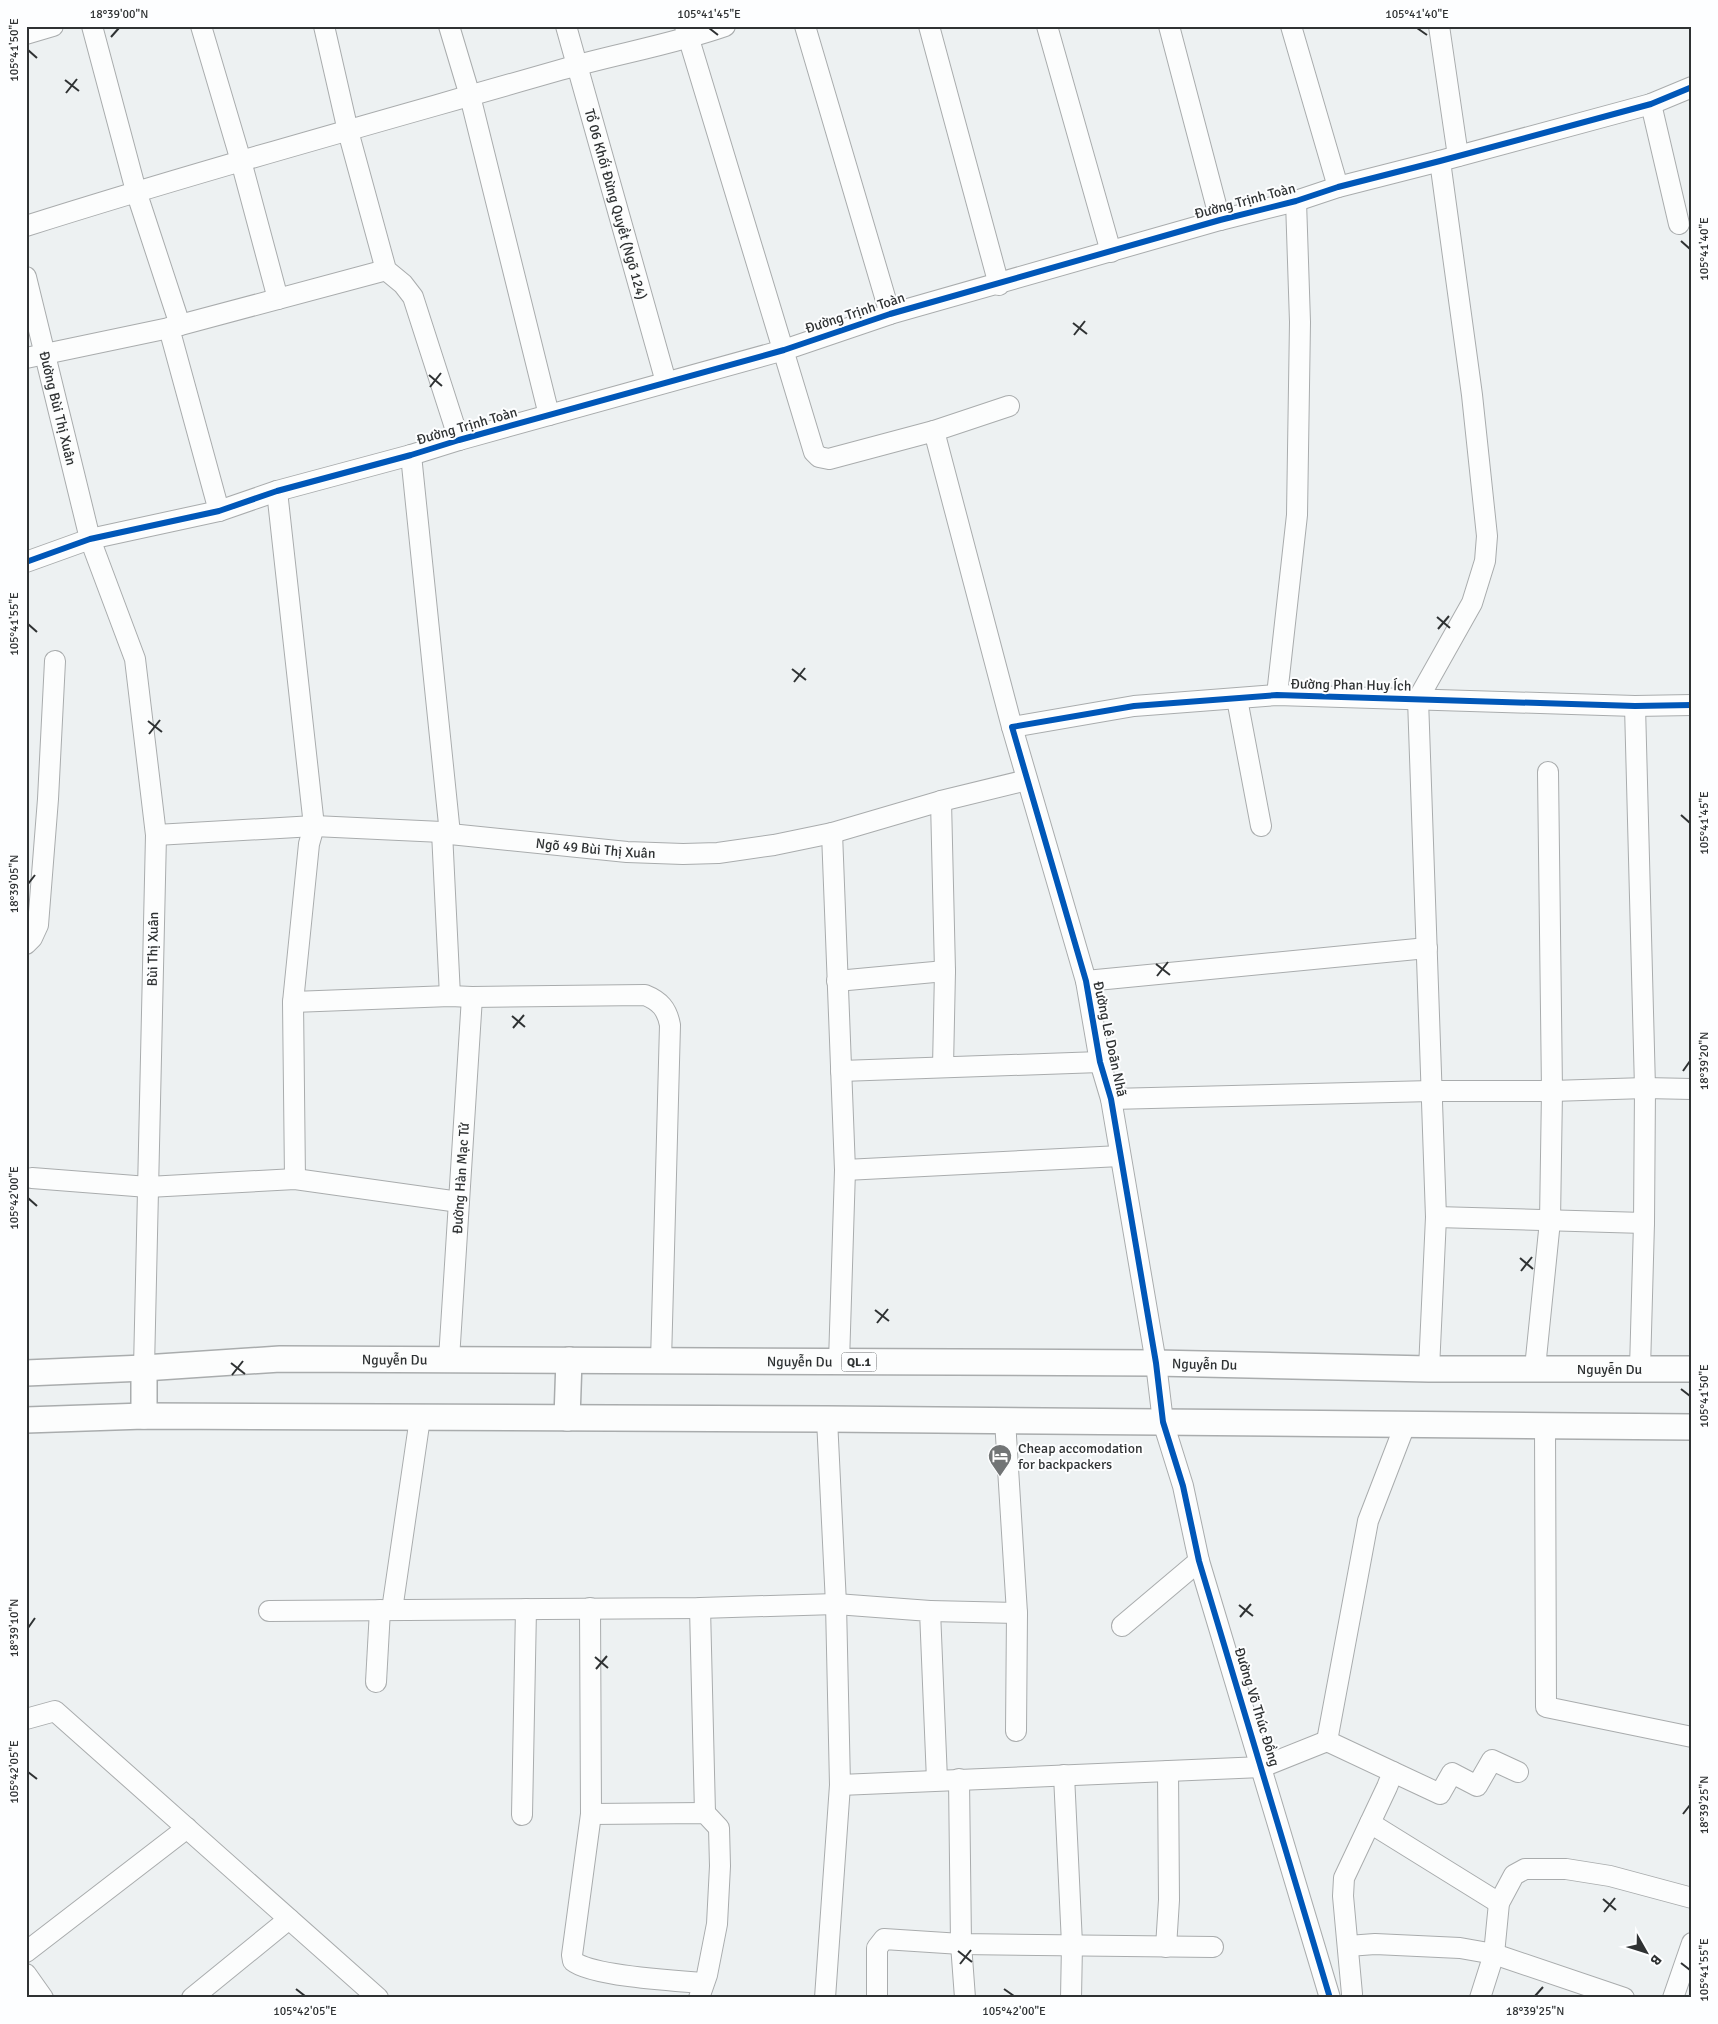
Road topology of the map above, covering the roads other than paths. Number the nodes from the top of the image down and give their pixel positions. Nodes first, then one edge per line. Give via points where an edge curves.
1 (53, 26) edge
2 (92, 26) edge
3 (201, 26) edge
4 (324, 26) edge
5 (448, 26) edge
6 (566, 26) edge
7 (725, 26) edge
8 (806, 26) edge
9 (929, 26) edge
10 (1047, 26) edge
11 (1169, 26) edge
12 (1292, 26) edge
13 (1439, 26) edge
14 (687, 33) edge
15 (26, 34) edge
16 (577, 65) junction
17 (1692, 87) edge
18 (470, 96) junction
19 (1651, 104) junction
20 (348, 131) junction
21 (1449, 159) junction
22 (241, 161) junction
23 (1338, 187) junction
24 (136, 191) junction
25 (1296, 201) junction
26 (1220, 220) junction
27 (1679, 224) dead end
28 (26, 226) edge
29 (1111, 252) junction
30 (386, 270) junction
31 (26, 277) edge
32 (998, 285) junction
33 (278, 299) junction
34 (890, 314) junction
35 (175, 326) junction
36 (784, 350) junction
37 (46, 352) junction
38 (26, 358) edge
39 (666, 382) junction
40 (1009, 406) dead end
41 (549, 415) junction
42 (934, 431) junction
43 (459, 440) junction
44 (411, 456) junction
45 (277, 491) junction
46 (219, 511) junction
47 (90, 539) junction
48 (26, 562) edge
49 (55, 661) dead end
50 (1277, 695) junction
51 (1237, 699) junction
52 (1418, 699) junction
53 (1635, 706) junction
54 (1692, 706) edge
55 (1012, 727) junction
56 (1548, 772) dead end
57 (1027, 780) junction
58 (941, 801) junction
59 (314, 826) junction
60 (1261, 826) dead end
61 (446, 833) junction
62 (832, 833) junction
63 (156, 835) junction
64 (26, 944) edge
65 (1427, 948) junction
66 (944, 971) junction
67 (837, 981) junction
68 (1086, 981) junction
69 (450, 996) junction
70 (472, 997) junction
71 (293, 1002) junction
72 (1100, 1062) junction
73 (943, 1067) junction
74 (840, 1071) junction
75 (1645, 1088) junction
76 (1692, 1089) edge
77 (1432, 1091) junction
78 (1552, 1091) junction
79 (1111, 1099) junction
80 (1120, 1156) junction
81 (845, 1170) junction
82 (32, 1178) dead end
83 (295, 1179) junction
84 (148, 1187) junction
85 (459, 1202) junction
86 (1436, 1217) junction
87 (1550, 1221) junction
88 (1644, 1223) junction
89 (449, 1359) junction
90 (569, 1360) junction
91 (662, 1361) junction
92 (839, 1362) junction
93 (1156, 1364) junction
94 (144, 1368) junction
95 (1535, 1368) junction
96 (1428, 1369) junction
97 (1640, 1369) junction
98 (1692, 1369) edge
99 (26, 1372) edge
100 (144, 1416) junction
101 (420, 1418) junction
102 (567, 1418) junction
103 (827, 1419) junction
104 (26, 1420) edge
105 (1005, 1420) junction
106 (1163, 1422) junction
107 (1405, 1425) junction
108 (1545, 1426) junction
109 (1692, 1427) edge
110 (1199, 1560) junction
111 (836, 1604) junction
112 (590, 1608) junction
113 (700, 1608) junction
114 (526, 1609) junction
115 (386, 1610) junction
116 (269, 1611) dead end
117 (930, 1611) junction
118 (1017, 1613) junction
119 (1122, 1626) dead end
120 (376, 1682) dead end
121 (26, 1719) edge
122 (1016, 1731) dead end
123 (1692, 1737) edge
124 (1327, 1741) junction
125 (1262, 1767) junction
126 (1168, 1771) junction
127 (1393, 1772) junction
128 (1518, 1772) dead end
129 (1064, 1775) junction
130 (959, 1779) junction
131 (937, 1780) junction
132 (840, 1785) junction
133 (705, 1813) junction
134 (591, 1814) junction
135 (522, 1815) dead end
136 (1370, 1823) junction
137 (187, 1828) junction
138 (1692, 1898) edge
139 (1499, 1903) junction
140 (289, 1919) junction
141 (1692, 1942) edge
142 (961, 1944) junction
143 (1072, 1944) junction
144 (1348, 1946) junction
145 (1166, 1947) junction
146 (1213, 1948) dead end
147 (26, 1952) edge
148 (1494, 1954) junction
149 (26, 1974) edge
150 (701, 1991) edge
151 (1352, 1994) dead end
152 (43, 1998) edge
153 (192, 1998) edge
154 (378, 1998) edge
155 (825, 1998) edge
156 (877, 1998) edge
157 (964, 1998) edge
158 (1071, 1998) edge
159 (1330, 1998) edge
160 (1480, 1998) edge
161 (1624, 1998) edge
162 (1673, 1998) edge

1 - 15 street
2 - 24 street
3 - 22 street
4 - 20 street
5 - 18 street
6 - 16 street, Tổ 06 Khối Đừng Quyềt (Ngõ 124)
7 - 14 street
8 - 34 street
9 - 32 street
10 - 29 street
11 - 26 street
12 - 23 street
13 - 21 street
14 - 16 street
14 - 36 street
16 - 18 street
16 - 39 street, Tổ 06 Khối Đừng Quyềt (Ngõ 124)
17 - 19 street, Đường Trịnh Toàn
18 - 20 street
18 - 41 street
19 - 21 street, Đường Trịnh Toàn
19 - 27 street
20 - 22 street
20 - 30 street
21 - 23 street, Đường Trịnh Toàn
21 - 52 street via 1487,536 1485,561 1472,603
22 - 24 street
22 - 33 street
23 - 25 street, Đường Trịnh Toàn
24 - 28 street
24 - 35 street
25 - 26 street, Đường Trịnh Toàn
25 - 50 street via 1300,322 1297,515
26 - 29 street, Đường Trịnh Toàn
29 - 32 street, Đường Trịnh Toàn
30 - 33 street
30 - 43 street via 404,284 413,298
31 - 37 street, Đường Bùi Thị Xuân
32 - 34 street, Đường Trịnh Toàn
33 - 35 street
34 - 36 street, Đường Trịnh Toàn
35 - 37 street
35 - 46 street
36 - 39 street, Đường Trịnh Toàn
36 - 42 street via 814,452 819,457 829,459
37 - 38 street
37 - 47 street, Đường Bùi Thị Xuân
39 - 41 street, Đường Trịnh Toàn
40 - 42 street
41 - 43 street, Đường Trịnh Toàn
42 - 55 street, Đường Lê Doãn Nhã
43 - 44 street, Đường Trịnh Toàn
44 - 45 street, Đường Trịnh Toàn
44 - 61 street
45 - 46 street, Đường Trịnh Toàn
45 - 59 street
46 - 47 street, Đường Trịnh Toàn
47 - 48 street, Đường Trịnh Toàn
47 - 63 street, Bùi Thị Xuân via 135,658
49 - 64 street via 38,925
50 - 51 street, Đường Phan Huy Ích
50 - 52 street, Đường Phan Huy Ích
51 - 55 street, Đường Phan Huy Ích via 1134,706
51 - 60 street
52 - 53 street, Đường Phan Huy Ích
52 - 65 street
53 - 54 street, Đường Phan Huy Ích
53 - 75 street
55 - 57 street, Đường Lê Doãn Nhã
56 - 78 street
57 - 58 street, Ngõ 49 Bùi Thị Xuân
57 - 68 street, Đường Lê Doãn Nhã
58 - 62 street, Ngõ 49 Bùi Thị Xuân
58 - 66 street
59 - 61 street, Ngõ 49 Bùi Thị Xuân
59 - 63 street, Ngõ 49 Bùi Thị Xuân
59 - 71 street via 309,844
61 - 62 street, Ngõ 49 Bùi Thị Xuân via 627,852 683,854 737,850
61 - 69 street
62 - 67 street
63 - 84 street, Bùi Thị Xuân
65 - 68 street
65 - 77 street
66 - 67 street
66 - 73 street
67 - 74 street
68 - 72 street, Đường Lê Doãn Nhã
69 - 70 street
69 - 71 street
70 - 85 street, Đường Hàn Mạc Tử
70 - 91 street via 645,995 663,1006 668,1015
71 - 83 street
72 - 73 street
72 - 79 street, Đường Lê Doãn Nhã
73 - 74 street
74 - 81 street
75 - 76 street
75 - 78 street
75 - 88 street
77 - 78 street
77 - 79 street
77 - 86 street
78 - 87 street
79 - 80 street, Đường Lê Doãn Nhã
80 - 81 street
80 - 93 street, Đường Lê Doãn Nhã
81 - 92 street
82 - 84 street
83 - 84 street
83 - 85 street
84 - 94 street, Bùi Thị Xuân
85 - 89 street, Đường Hàn Mạc Tử
86 - 87 street
86 - 96 street
87 - 88 street
87 - 95 street
88 - 97 street
89 - 90 main road, Nguyễn Du / QL.1
89 - 94 main road, Nguyễn Du / QL.1 via 280,1359
90 - 91 main road, Nguyễn Du / QL.1
90 - 102 main road
91 - 92 main road, Nguyễn Du / QL.1
92 - 93 main road, Nguyễn Du / QL.1
93 - 96 main road, Nguyễn Du / QL.1
93 - 106 street, Đường Lê Doãn Nhã
94 - 99 main road, Nguyễn Du / QL.1
94 - 100 main road
95 - 96 main road, Nguyễn Du / QL.1
95 - 97 main road, Nguyễn Du / QL.1
97 - 98 main road, Nguyễn Du / QL.1
100 - 101 main road
100 - 104 main road
101 - 102 main road
101 - 115 street
102 - 103 main road
103 - 105 main road
103 - 111 street
105 - 106 main road
105 - 118 street
106 - 107 main road
106 - 110 street, Đường Võ Thúc Đồng via 1183,1486
107 - 108 main road
107 - 124 street via 1368,1522
108 - 109 main road
108 - 123 street via 1546,1707
110 - 119 street
110 - 125 street, Đường Võ Thúc Đồng
111 - 113 street
111 - 117 street
111 - 132 street
112 - 113 street
112 - 114 street
112 - 134 street
113 - 133 street
114 - 115 street
114 - 135 street
115 - 116 street
115 - 120 street
117 - 118 street
117 - 131 street
118 - 122 street
121 - 137 street via 55,1711
124 - 125 street
124 - 127 street
125 - 126 street
125 - 159 street, Đường Võ Thúc Đồng
126 - 129 street
126 - 145 street
127 - 128 street via 1440,1794 1452,1773 1477,1786 1492,1760
127 - 136 street
129 - 130 street
129 - 143 street
130 - 131 street
130 - 142 street
131 - 132 street
132 - 155 street
133 - 134 street
133 - 150 street via 719,1828 721,1848 717,1924 708,1975
134 - 150 street via 573,1961 579,1966
136 - 139 street
136 - 144 street via 1344,1878
137 - 140 street
137 - 147 street
138 - 139 street via 1610,1876 1566,1869 1525,1869 1514,1875
139 - 148 street
140 - 153 street
140 - 154 street
141 - 162 street
142 - 143 street
142 - 156 street via 884,1939 877,1948
142 - 157 street
143 - 145 street
143 - 158 street
144 - 148 street via 1460,1948
144 - 151 street
145 - 146 street
148 - 160 street
148 - 161 street
149 - 152 street

